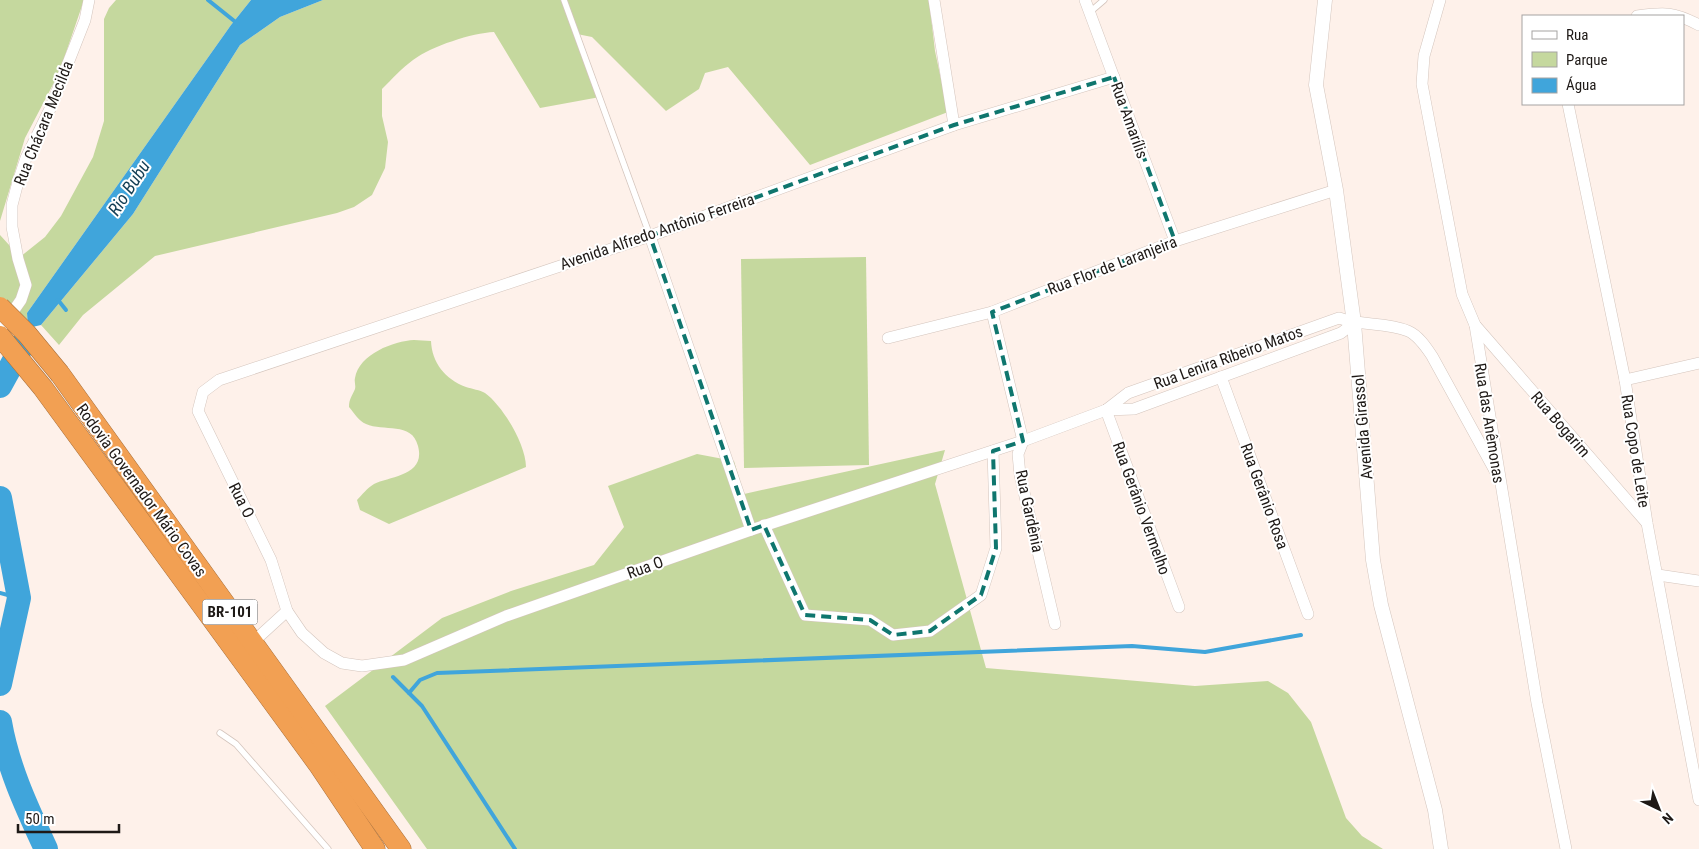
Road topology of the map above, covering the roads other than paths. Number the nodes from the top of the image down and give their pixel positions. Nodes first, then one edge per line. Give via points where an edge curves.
1 (89, 0) edge
2 (564, 0) edge
3 (934, 0) edge
4 (1085, 0) edge
5 (1104, 0) edge
6 (1325, 0) edge
7 (1440, 0) edge
8 (1090, 12) junction
9 (1644, 15) edge
10 (1679, 15) edge
11 (1684, 17) edge
12 (1699, 25) edge
13 (1114, 77) junction
14 (1568, 105) edge
15 (954, 124) junction
16 (1336, 190) junction
17 (650, 236) junction
18 (1175, 241) junction
19 (0, 307) edge
20 (992, 312) junction
21 (1354, 323) junction
22 (1475, 326) junction
23 (0, 330) edge
24 (0, 336) edge
25 (888, 338) dead end
26 (1699, 363) edge
27 (1221, 378) junction
28 (1625, 380) junction
29 (203, 392) joint
30 (1106, 410) junction
31 (1023, 441) junction
32 (993, 451) junction
33 (1499, 478) junction
34 (1647, 523) junction
35 (764, 525) junction
36 (751, 530) junction
37 (1658, 575) junction
38 (1699, 581) edge
39 (1179, 607) dead end
40 (287, 610) junction
41 (1308, 614) dead end
42 (1055, 624) dead end
43 (252, 643) junction
44 (220, 733) dead end
45 (1699, 800) edge
46 (328, 849) edge
47 (375, 849) edge
48 (401, 849) edge
49 (1441, 849) edge
50 (1566, 849) edge

1 - 23 street, Rua Chácara Mecilda via 85,20 18,182 12,205 12,227 26,285 21,300
2 - 17 lane
3 - 15 street
4 - 8 street, Rua Amarílis
5 - 8 lane
6 - 16 street, Avenida Girassol via 1316,85
7 - 22 street, Rua das Anêmonas via 1424,56 1422,84 1462,294
8 - 13 street, Rua Amarílis
9 - 10 street via 1667,12
11 - 12 street
13 - 15 street, Avenida Alfredo Antônio Ferreira
13 - 18 street, Rua Amarílis
14 - 28 street, Rua Copo de Leite
15 - 17 street, Avenida Alfredo Antônio Ferreira
16 - 18 street, Rua Flor de Laranjeira
16 - 21 street, Avenida Girassol
17 - 29 street, Avenida Alfredo Antônio Ferreira via 225,377
17 - 36 street
18 - 20 street, Rua Flor de Laranjeira
19 - 43 highway, Rodovia Governador Mário Covas / BR-101, bridge via 60,374
20 - 25 street, Rua Flor de Laranjeira
20 - 31 street, Rua Gardênia
21 - 27 street, Rua Lenira Ribeiro Matos via 1341,333
21 - 30 street, Rua Lenira Ribeiro Matos via 1339,318 1128,393
21 - 33 street, Rua Lenira Ribeiro Matos via 1409,331 1421,341
21 - 49 street, Avenida Girassol via 1373,560 1381,605 1435,810
22 - 33 street, Rua das Anêmonas
22 - 34 street, Rua Bogarim
24 - 47 highway, Rodovia Governador Mário Covas / BR-101 via 43,388 312,756
26 - 28 street
27 - 30 street, Rua Lenira Ribeiro Matos via 1134,408
27 - 41 street, Rua Gerânio Rosa
28 - 34 street, Rua Copo de Leite
29 - 40 street, Rua O via 199,402 201,419 272,560
30 - 31 street, Rua Lenira Ribeiro Matos
30 - 39 street, Rua Gerânio Vermelho
31 - 32 street, Rua O
31 - 42 street, Rua Gardênia via 1018,454 1020,475
32 - 35 street, Rua O
32 - 35 street via 996,548 982,595 930,632 893,635 870,620 805,615
33 - 50 street, Rua das Anêmonas via 1537,703
34 - 37 street, Rua Copo de Leite
35 - 36 street, Rua O
36 - 40 street, Rua O via 506,616 404,660 383,664 362,666 342,663 302,633
37 - 38 street
37 - 45 street, Rua Copo de Leite
40 - 43 street
43 - 48 highway, Rodovia Governador Mário Covas / BR-101
44 - 46 lane via 236,744

